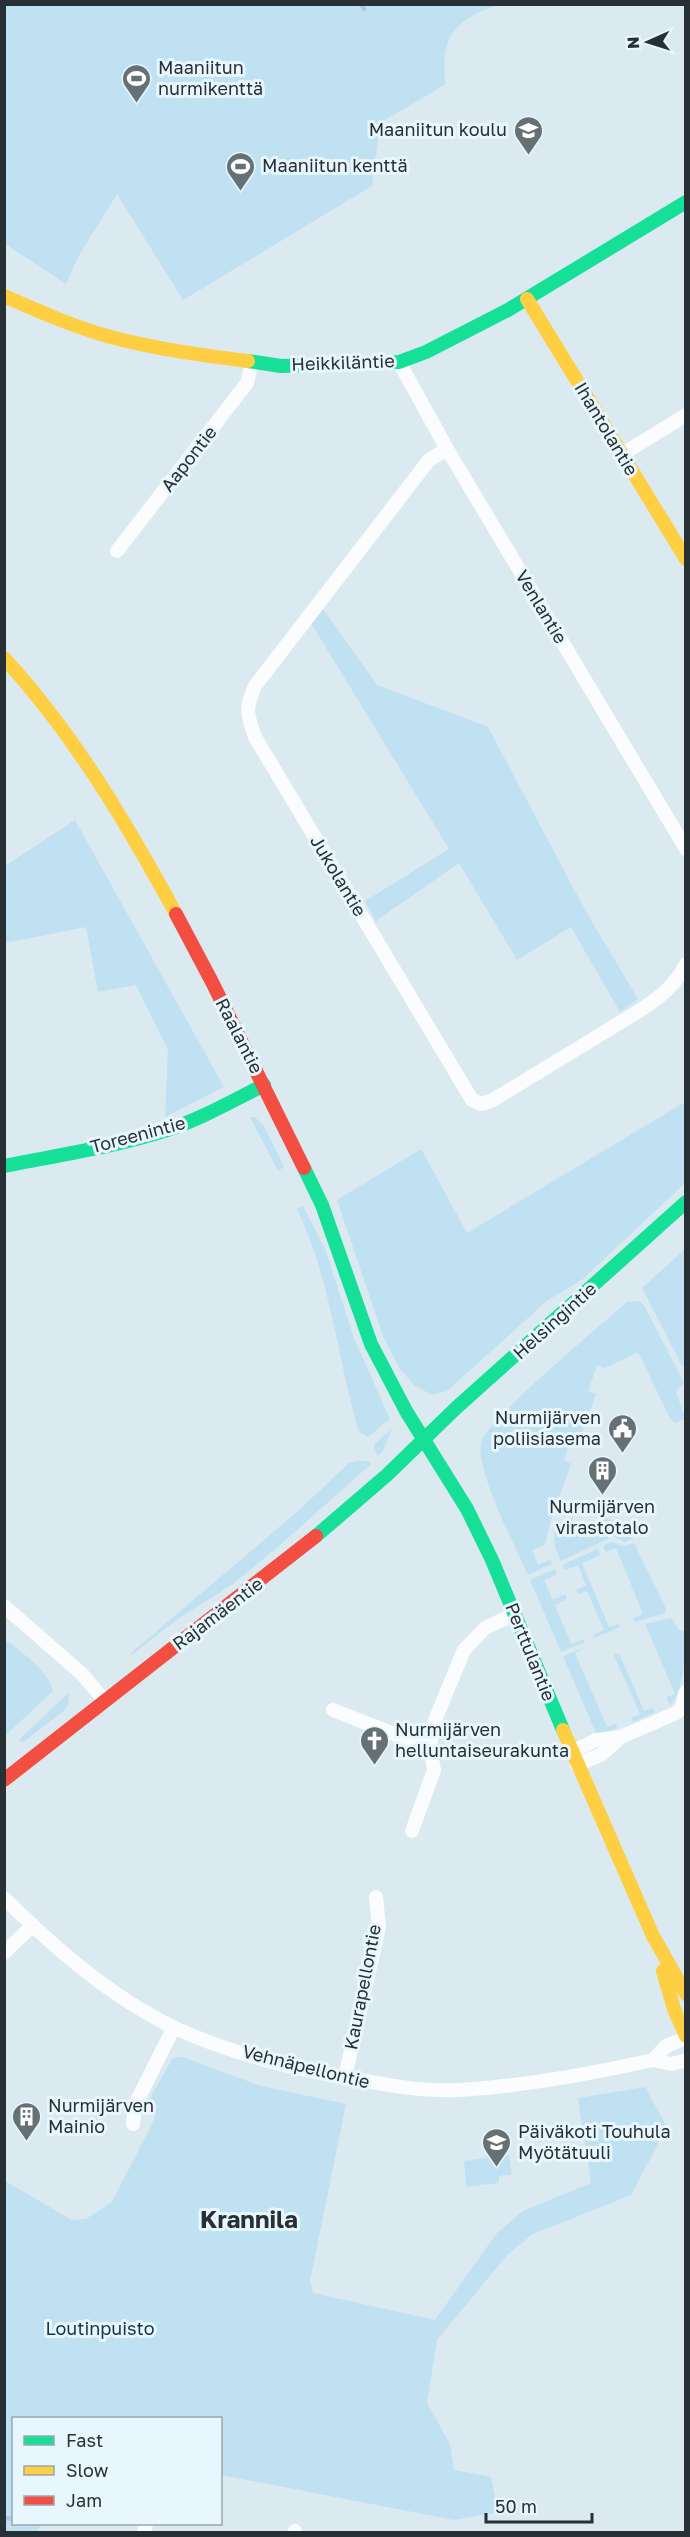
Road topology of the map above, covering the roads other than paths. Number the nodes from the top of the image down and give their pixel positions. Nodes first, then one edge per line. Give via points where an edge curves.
1 (686, 202) edge
2 (4, 296) edge
3 (527, 299) junction
4 (252, 362) junction
5 (399, 362) junction
6 (686, 415) edge
7 (447, 449) junction
8 (621, 455) junction
9 (117, 551) dead end
10 (686, 559) edge
11 (4, 658) edge
12 (686, 849) edge
13 (686, 964) edge
14 (264, 1085) junction
15 (5, 1162) edge
16 (686, 1202) edge
17 (424, 1440) junction
18 (4, 1606) edge
19 (514, 1614) junction
20 (686, 1692) edge
21 (105, 1701) junction
22 (683, 1709) edge
23 (333, 1710) dead end
24 (621, 1737) junction
25 (430, 1748) junction
26 (572, 1752) junction
27 (577, 1765) junction
28 (4, 1780) edge
29 (412, 1831) dead end
30 (376, 1897) dead end
31 (4, 1898) edge
32 (32, 1926) junction
33 (653, 1936) junction
34 (4, 1953) edge
35 (686, 1994) edge
36 (174, 2027) junction
37 (686, 2037) edge
38 (653, 2060) junction
39 (686, 2060) edge
40 (345, 2077) junction
41 (133, 2124) dead end

1 - 3 street, Heikkiläntie
2 - 4 street, Heikkiläntie via 106,336 160,349
3 - 5 street, Heikkiläntie
3 - 8 street, Ihantolantie
4 - 5 street, Heikkiläntie via 281,366
4 - 9 street, Aapontie via 248,383
5 - 7 street, Venlantie
6 - 8 street
7 - 12 street, Venlantie
7 - 13 street, Jukolantie via 429,460 255,687 248,703 248,718 255,737 472,1100 481,1104 494,1100 649,1005 678,979
8 - 10 street, Ihantolantie
11 - 14 street, Raalantie via 84,760 134,836
14 - 15 street, Toreenintie via 168,1130
14 - 17 street, Raalantie via 322,1205 371,1344
16 - 17 street, Helsingintie
17 - 19 street, Perttulantie via 466,1509
17 - 21 street, Rajamäentie via 276,1570
18 - 21 street via 82,1674
19 - 25 street via 485,1628 464,1650 433,1725
19 - 26 street, Perttulantie
20 - 22 street
21 - 28 street, Rajamäentie
22 - 24 street
23 - 25 street
24 - 26 street via 596,1740
24 - 27 street via 602,1754
25 - 29 street via 434,1770
26 - 27 street, Perttulantie
27 - 33 street, Perttulantie
30 - 40 street, Kaurapellontie via 379,1927
31 - 32 street, Vehnäpellontie
32 - 34 street
32 - 36 street, Vehnäpellontie via 98,1980
33 - 35 street, Perttulantie
33 - 37 street, Perttulantie
36 - 40 street, Vehnäpellontie via 265,2060
36 - 41 street via 135,2105
37 - 38 street, Vehnäpellontie via 666,2046
38 - 39 street, Vehnäpellontie via 672,2064
38 - 40 street, Vehnäpellontie via 518,2085 458,2090 406,2088

